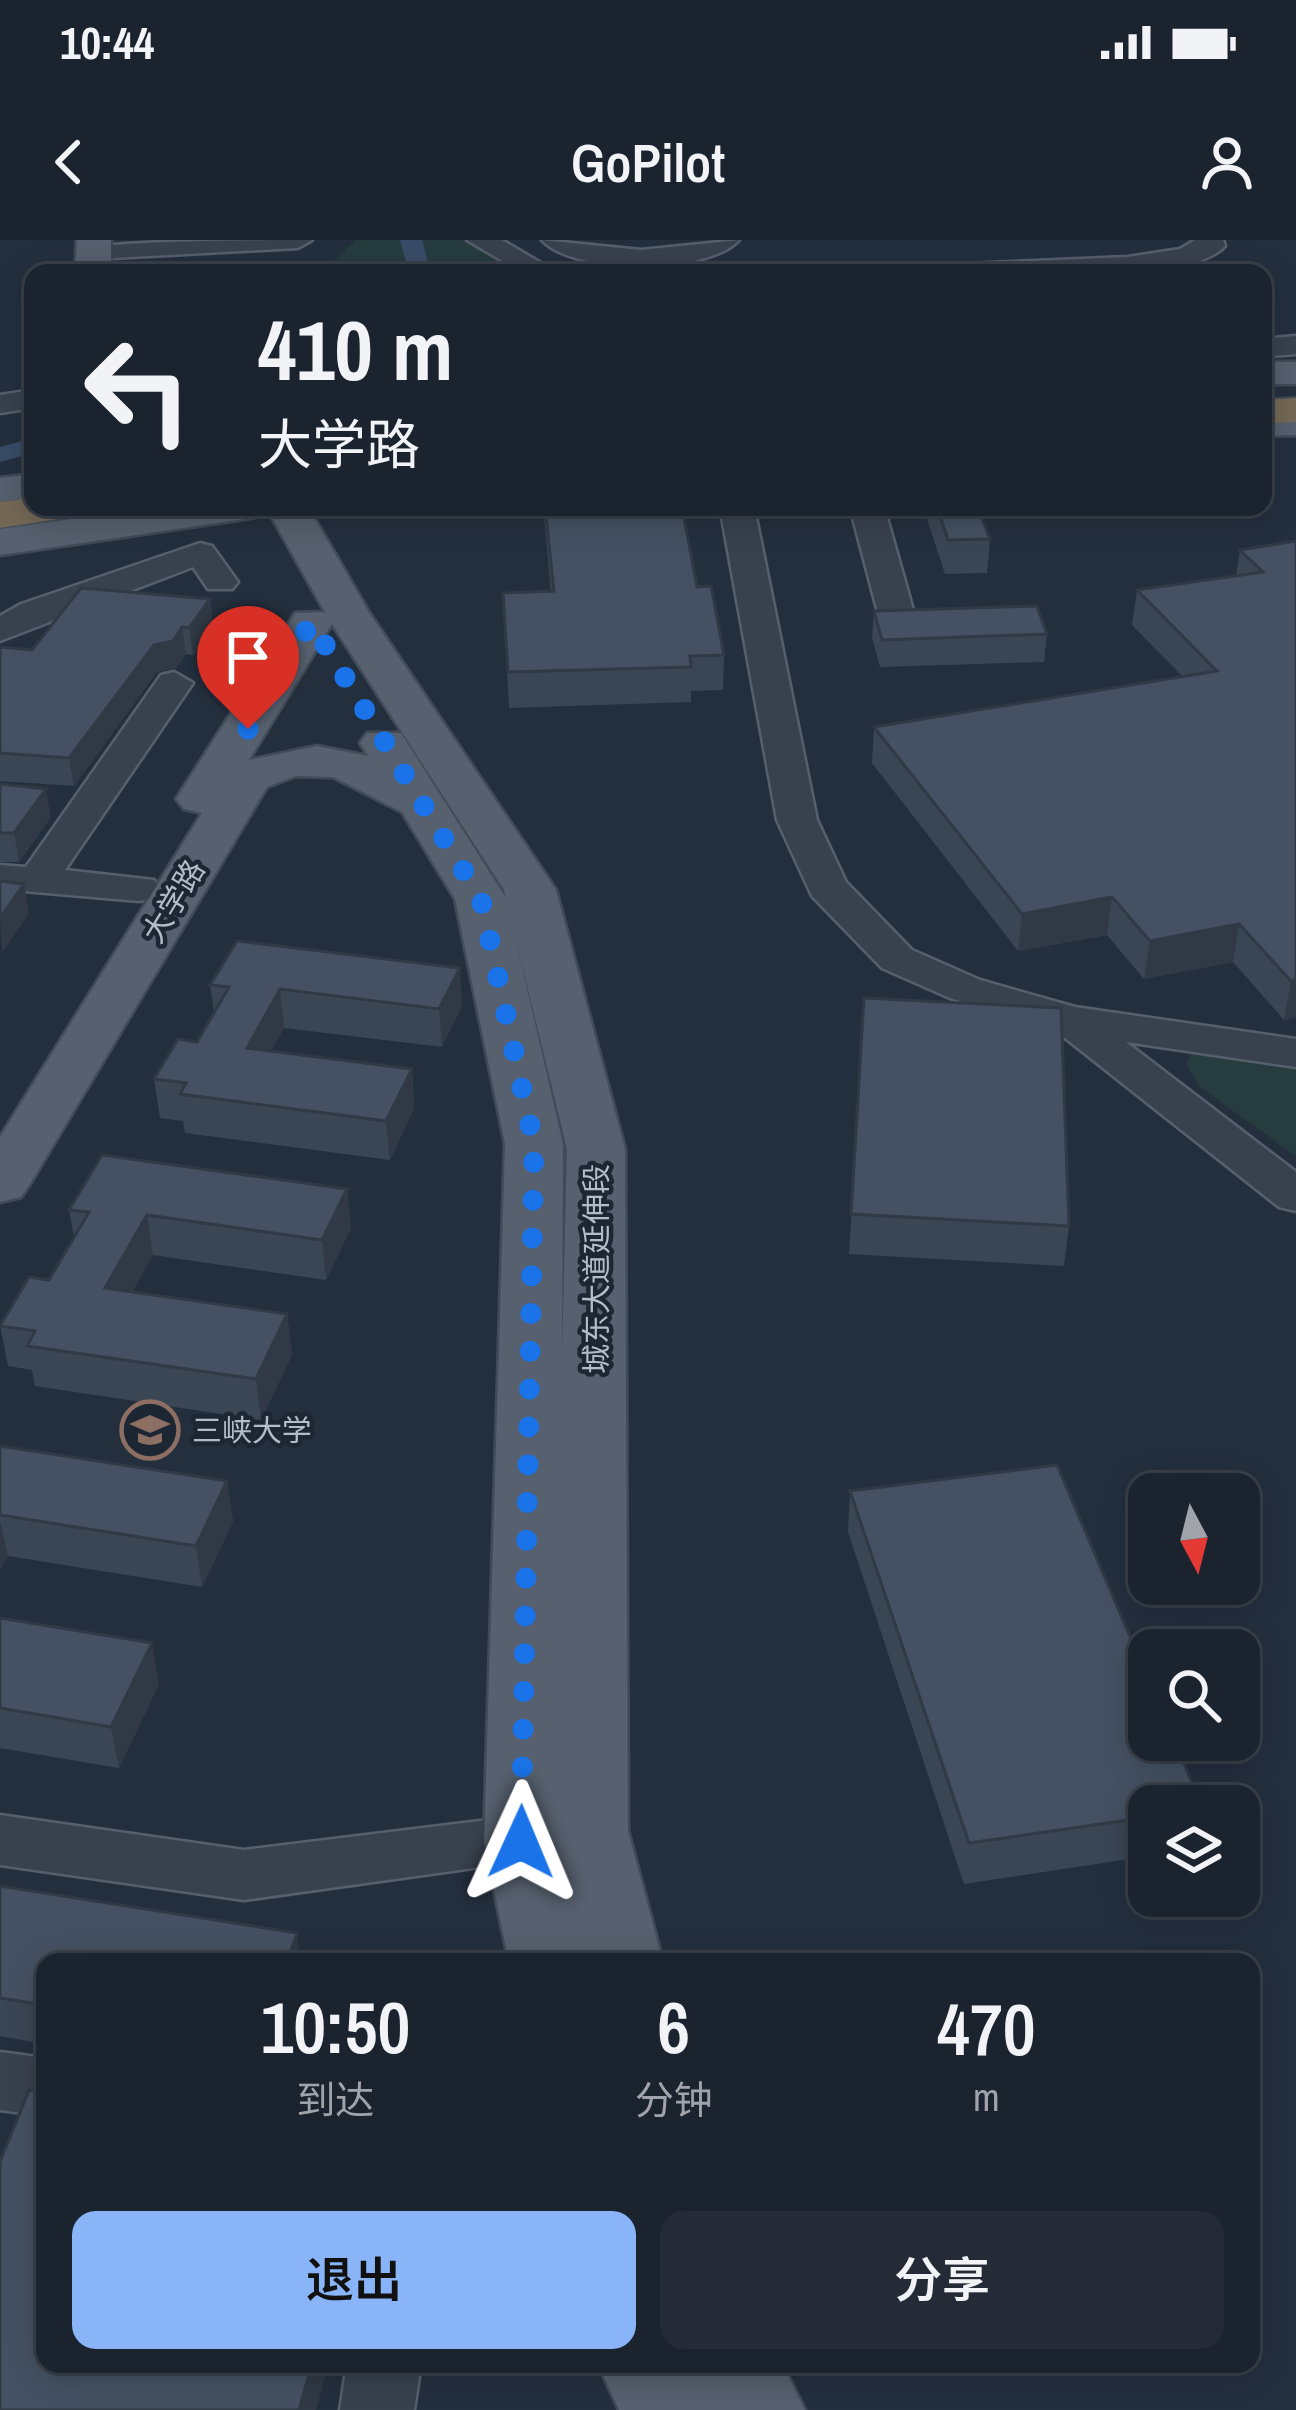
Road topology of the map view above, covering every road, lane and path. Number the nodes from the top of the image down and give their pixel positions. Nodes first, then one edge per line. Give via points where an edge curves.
1 (298, 240) edge
2 (481, 240) edge
3 (556, 240) edge
4 (725, 240) edge
5 (1007, 240) edge
6 (1209, 240) edge
7 (107, 254) edge
8 (527, 264) edge
9 (658, 264) edge
10 (666, 264) edge
11 (984, 264) edge
12 (1120, 264) edge
13 (183, 516) edge
14 (252, 516) edge
15 (292, 516) edge
16 (739, 516) edge
17 (869, 516) edge
18 (0, 542) edge
19 (220, 582) dead end
20 (311, 622) junction
21 (899, 624) edge
22 (0, 630) edge
23 (174, 683) dead end
24 (45, 800) edge
25 (90, 804) junction
26 (420, 804) junction
27 (19, 879) edge
28 (140, 889) junction
29 (1070, 1020) junction
30 (1296, 1053) edge
31 (0, 1108) edge
32 (0, 1184) edge
33 (1296, 1196) edge
34 (590, 1831) junction
35 (0, 1840) edge
36 (521, 1842) junction
37 (547, 1953) edge
38 (621, 1953) edge
39 (0, 2081) edge
40 (36, 2086) edge
41 (382, 2373) edge
42 (648, 2373) edge
43 (736, 2373) edge
44 (376, 2410) edge
45 (668, 2410) edge
46 (759, 2410) edge

1 - 7 street
2 - 8 street
3 - 9 street
4 - 10 street
5 - 11 street
6 - 12 street via 1194,256
13 - 18 main road
14 - 20 main road, 城东大道延伸段
15 - 34 main road, 城东大道延伸段 via 530,890 596,1149
16 - 29 street via 797,820 827,886 897,959
17 - 21 street
19 - 22 street via 200,553
20 - 26 main road, 城东大道延伸段
20 - 28 main road, 大学路
23 - 25 street
24 - 25 street
25 - 27 street
26 - 32 main road, 大学路 via 356,764 280,763 249,777
26 - 36 main road, 城东大道延伸段 via 481,899 534,1144
27 - 28 street
28 - 31 main road, 大学路
29 - 30 street
29 - 33 street
34 - 36 street
34 - 38 main road, 城东大道延伸段
35 - 36 street via 244,1875
36 - 37 main road, 城东大道延伸段
39 - 40 street
41 - 44 street
42 - 45 main road
43 - 46 main road

